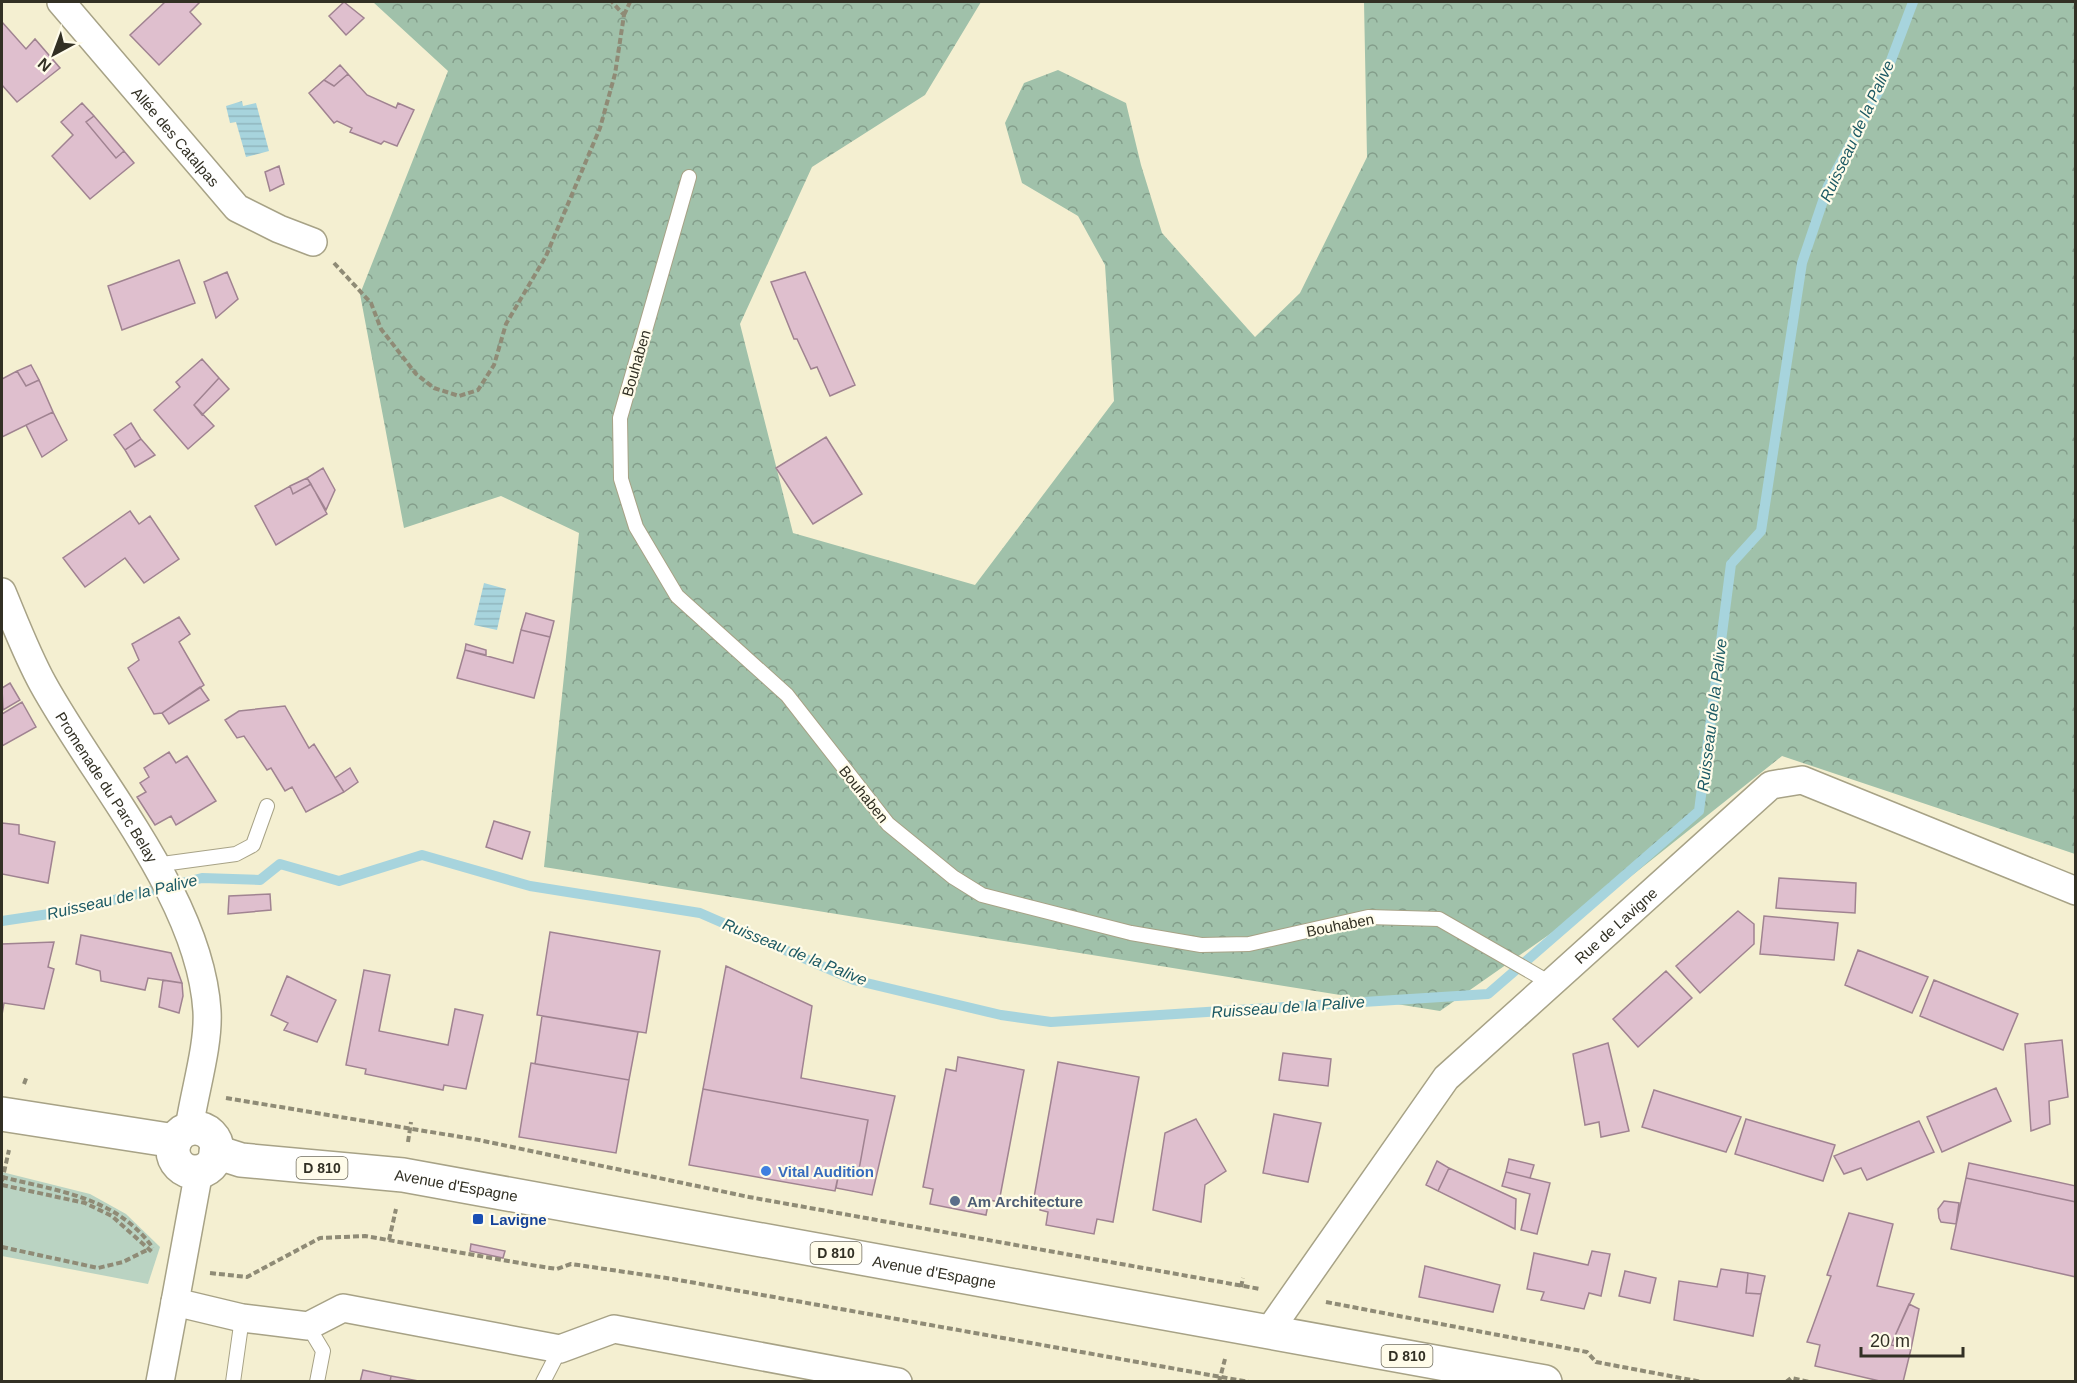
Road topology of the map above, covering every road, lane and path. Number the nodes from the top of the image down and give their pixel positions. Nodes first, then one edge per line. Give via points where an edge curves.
1 (61, 2) edge
2 (612, 2) edge
3 (630, 2) edge
4 (624, 15) junction
5 (689, 177) dead end
6 (314, 242) joint
7 (2, 592) edge
8 (267, 806) dead end
9 (163, 878) junction
10 (2076, 891) edge
11 (1547, 981) junction
12 (220, 1097) dead end
13 (2, 1114) edge
14 (182, 1135) junction
15 (208, 1162) junction
16 (2, 1177) edge
17 (2, 1185) edge
18 (391, 1231) dead end
19 (389, 1240) junction
20 (2, 1247) edge
21 (156, 1254) dead end
22 (212, 1273) dead end
23 (1264, 1290) dead end
24 (1320, 1301) dead end
25 (176, 1302) junction
26 (242, 1318) junction
27 (308, 1326) junction
28 (1269, 1331) junction
29 (560, 1349) junction
30 (160, 1382) edge
31 (233, 1382) edge
32 (317, 1382) edge
33 (543, 1382) edge
34 (898, 1382) edge
35 (1249, 1382) edge
36 (1545, 1382) edge
37 (1702, 1382) edge
38 (1786, 1382) edge
39 (1810, 1382) edge

1 - 6 street, Allée des Catalpas via 237,208
2 - 4 path
3 - 4 path
4 - 6 path via 615,74 600,128 546,256 506,324 494,365 478,390 459,396 434,388 416,374 381,329 371,303
5 - 11 lane, Bouhaben via 620,418 621,479 633,518 677,596 787,695 888,824 953,878 982,895 1131,933 1201,945 1249,944 1368,917 1439,919
7 - 9 street, Promenade du Parc Belay via 42,683
8 - 9 lane via 253,844 236,854
9 - 14 street, Promenade du Parc Belay via 197,955 207,1012 200,1070
10 - 11 street, Rue de Lavigne via 1802,780 1771,785
11 - 28 street, Rue de Lavigne via 1446,1078
12 - 23 path via 479,1140 749,1197
13 - 14 main road
14 - 15 main road via 201,1129 210,1134 215,1142
15 - 25 street
15 - 28 main road, Avenue d'Espagne / D 810 via 241,1160 403,1175
16 - 21 path via 95,1200 118,1213
17 - 20 path via 85,1203 112,1216 147,1250 98,1268
18 - 19 path
19 - 22 path via 365,1236 320,1238 247,1277
19 - 35 path via 557,1269 571,1264 673,1279
24 - 37 path via 1587,1352 1596,1362
25 - 26 street
25 - 30 street
26 - 27 street
26 - 31 lane
27 - 29 street via 343,1308
27 - 32 lane via 323,1351
28 - 36 main road, Avenue d'Espagne / D 810
29 - 33 lane
29 - 34 street via 614,1329
38 - 39 path via 1791,1378

